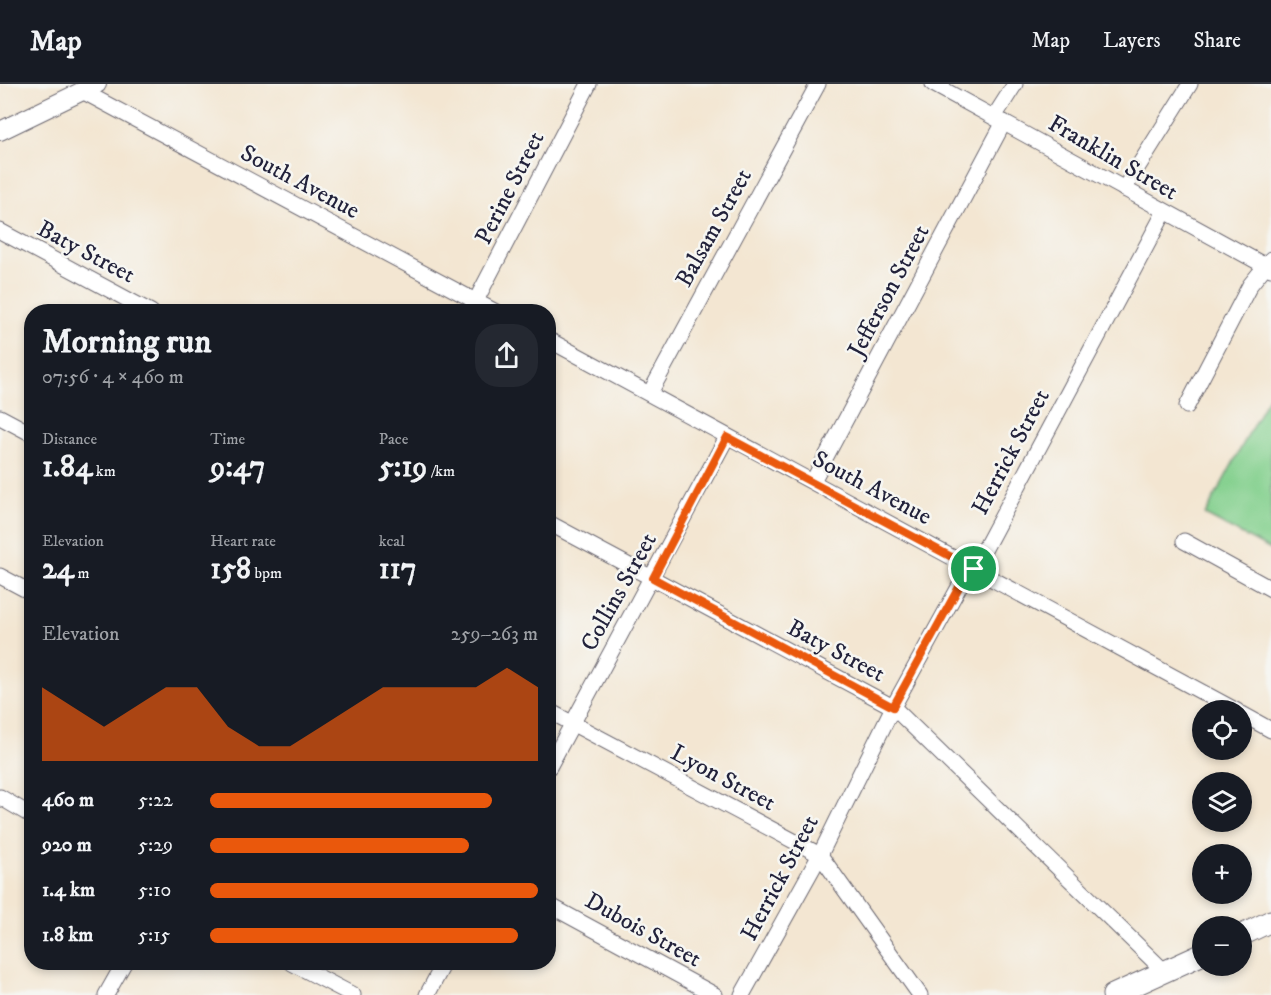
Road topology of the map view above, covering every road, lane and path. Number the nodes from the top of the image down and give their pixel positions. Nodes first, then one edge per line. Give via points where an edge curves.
1 (589, 84) edge
2 (818, 84) edge
3 (933, 84) edge
4 (1015, 84) edge
5 (1190, 84) edge
6 (89, 87) edge
7 (999, 119) junction
8 (0, 131) edge
9 (1125, 189) junction
10 (1164, 213) junction
11 (0, 231) edge
12 (1269, 265) edge
13 (136, 304) edge
14 (468, 304) edge
15 (475, 304) edge
16 (556, 344) edge
17 (650, 393) junction
18 (1187, 406) dead end
19 (0, 417) edge
20 (24, 430) edge
21 (727, 437) junction
22 (813, 482) junction
23 (556, 527) edge
24 (1184, 541) dead end
25 (974, 569) junction
26 (0, 576) edge
27 (653, 578) junction
28 (24, 589) edge
29 (1271, 589) edge
30 (1217, 700) edge
31 (893, 707) junction
32 (556, 715) edge
33 (1252, 720) edge
34 (572, 723) junction
35 (1271, 730) edge
36 (556, 754) edge
37 (0, 797) edge
38 (24, 811) edge
39 (820, 855) junction
40 (556, 909) edge
41 (1271, 921) edge
42 (1252, 930) edge
43 (1192, 959) edge
44 (120, 970) edge
45 (305, 970) edge
46 (440, 970) edge
47 (1166, 972) junction
48 (106, 995) edge
49 (353, 995) edge
50 (427, 995) edge
51 (715, 995) edge
52 (742, 995) edge
53 (920, 995) edge
54 (1113, 995) edge

1 - 15 street, Perine Street
2 - 17 street, Balsam Street
3 - 7 street, Franklin Street
4 - 7 street, Jefferson Street
5 - 9 street
6 - 8 street
6 - 14 street, South Avenue
7 - 9 street, Franklin Street
7 - 22 street, Jefferson Street
9 - 10 street, Franklin Street
10 - 12 street, Franklin Street
10 - 25 street, Herrick Street
11 - 13 street, Baty Street
12 - 18 street via 1250,285
16 - 17 street, South Avenue
17 - 21 street, South Avenue
19 - 20 street
21 - 22 street, South Avenue
21 - 27 street, Collins Street
22 - 25 street, South Avenue
23 - 27 street, Baty Street
24 - 29 street
25 - 30 street, South Avenue
25 - 31 street, Herrick Street via 964,578
26 - 28 street
27 - 31 street, Baty Street
27 - 34 street, Collins Street
31 - 39 street, Herrick Street
31 - 47 street, Baty Street
32 - 34 street, Lyon Street
33 - 35 street
34 - 36 street, Collins Street
34 - 39 street, Lyon Street
37 - 38 street
39 - 52 street, Herrick Street
39 - 53 street, Lyon Street
40 - 51 street, Dubois Street
41 - 42 main road
43 - 47 main road
44 - 48 street
45 - 49 street
46 - 50 street
47 - 54 main road

